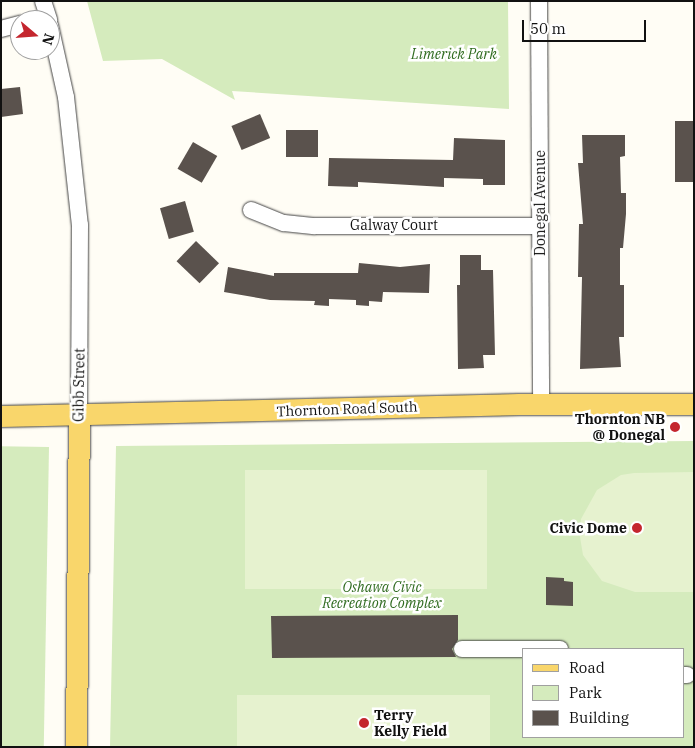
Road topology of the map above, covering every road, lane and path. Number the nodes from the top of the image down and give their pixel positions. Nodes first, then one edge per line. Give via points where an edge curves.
1 (539, 1) edge
2 (56, 60) edge
3 (251, 210) dead end
4 (539, 226) junction
5 (541, 404) junction
6 (694, 404) edge
7 (1, 416) edge
8 (79, 416) junction
9 (462, 649) dead end
10 (522, 649) edge
11 (76, 747) edge

1 - 4 street, Donegal Avenue
2 - 8 street, Gibb Street via 66,97 78,190
3 - 4 street, Galway Court via 284,223 315,226
4 - 5 street, Donegal Avenue
5 - 6 main road, Thornton Road South
5 - 8 main road, Thornton Road South
7 - 8 main road, Thornton Road South
8 - 11 main road, Gibb Street
9 - 10 street

